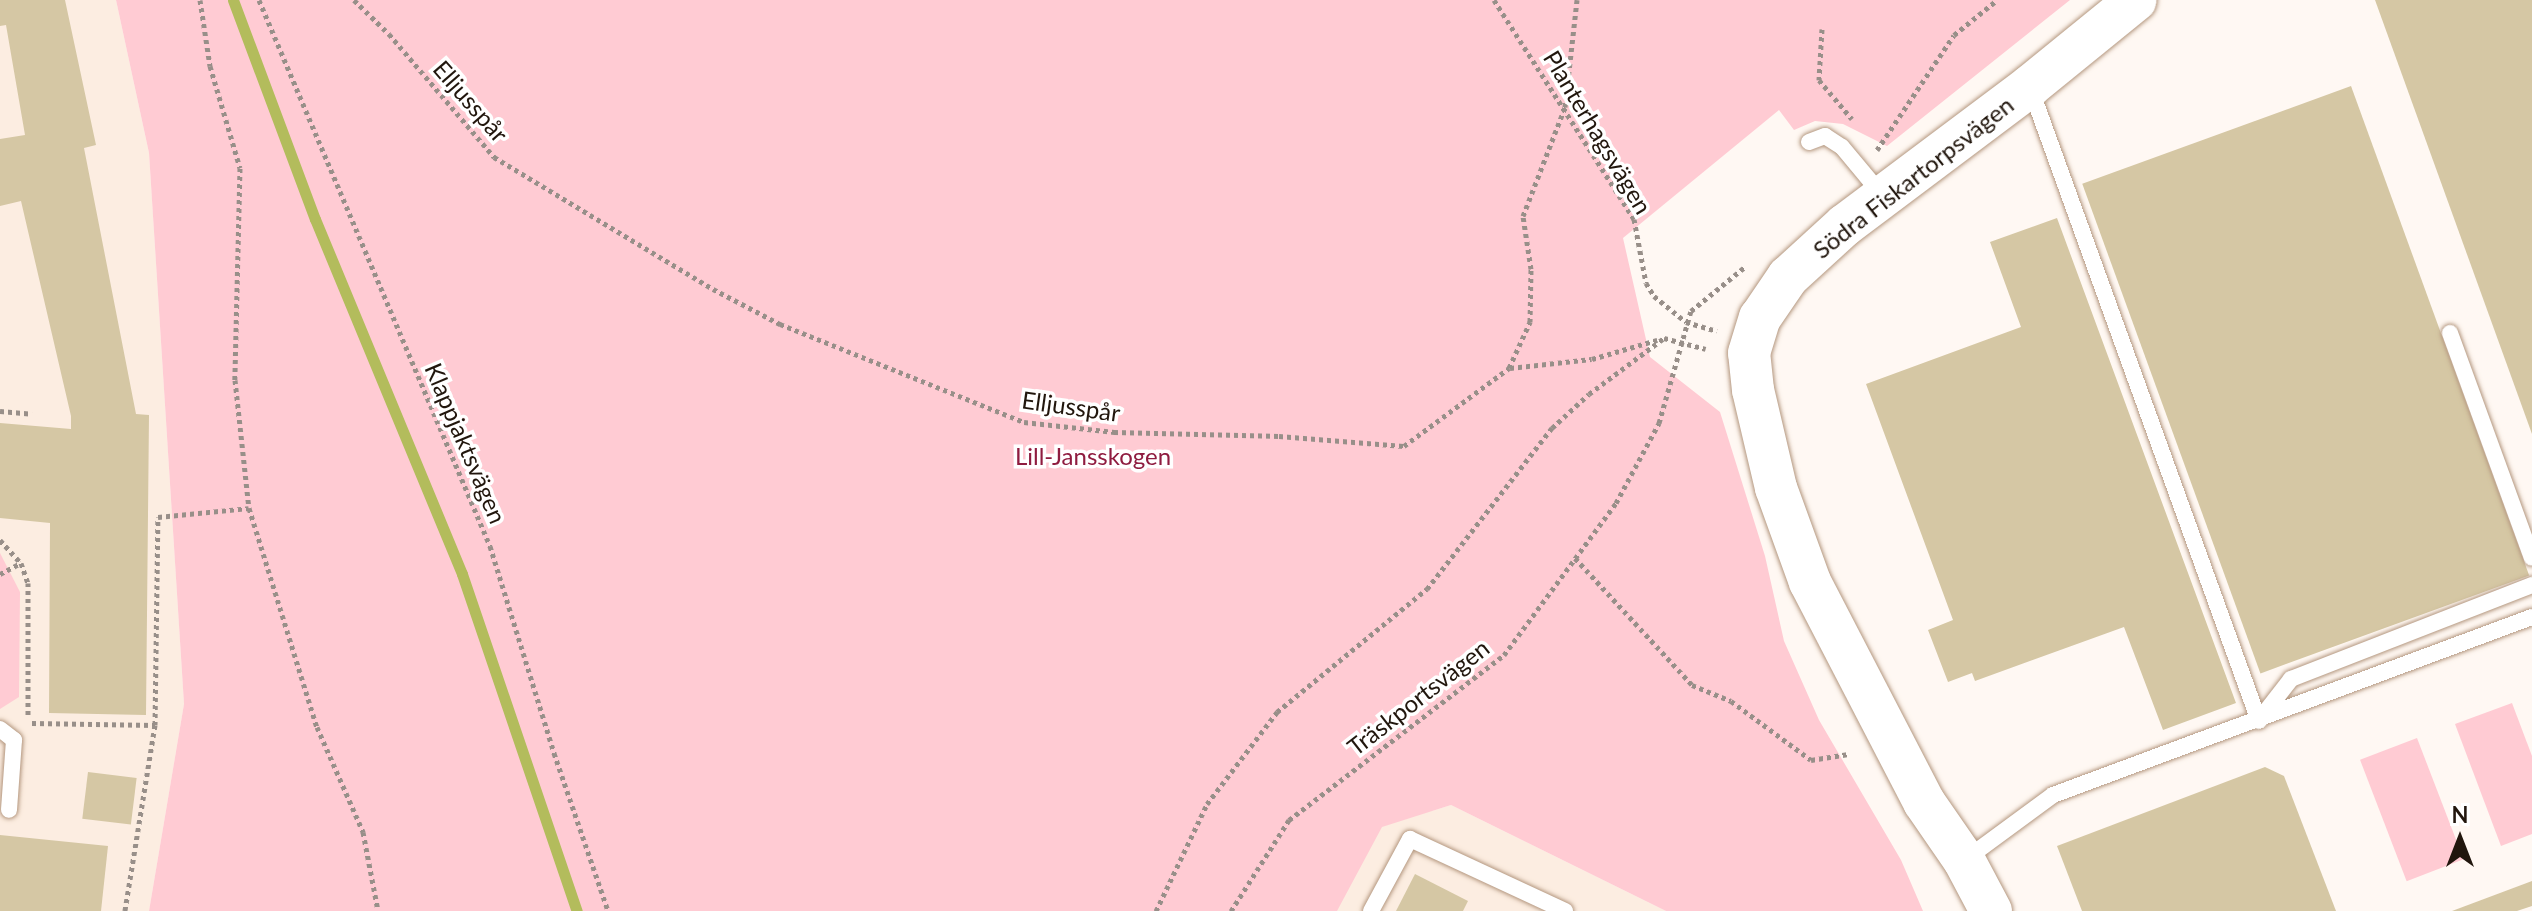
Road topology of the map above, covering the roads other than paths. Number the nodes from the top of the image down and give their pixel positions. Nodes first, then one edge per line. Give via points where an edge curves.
1 (2136, 0) edge
2 (2030, 86) junction
3 (1809, 142) dead end
4 (1877, 175) junction
5 (2450, 333) dead end
6 (2532, 558) edge
7 (2532, 585) edge
8 (2532, 617) edge
9 (2259, 721) junction
10 (0, 729) edge
11 (9, 810) dead end
12 (1964, 860) junction
13 (1371, 911) edge
14 (1565, 911) edge
15 (1991, 911) edge

1 - 2 street, Södra Fiskartorpsvägen
2 - 4 street, Södra Fiskartorpsvägen
2 - 9 lane
3 - 4 lane via 1825,136
4 - 12 street, Södra Fiskartorpsvägen via 1845,225 1788,277 1760,318 1749,353 1753,390 1776,488 1810,582 1924,802
5 - 6 lane
7 - 9 lane via 2291,679
8 - 9 lane
9 - 12 lane via 2053,795
10 - 11 lane via 14,740
12 - 15 street, Södra Fiskartorpsvägen
13 - 14 lane via 1410,839

